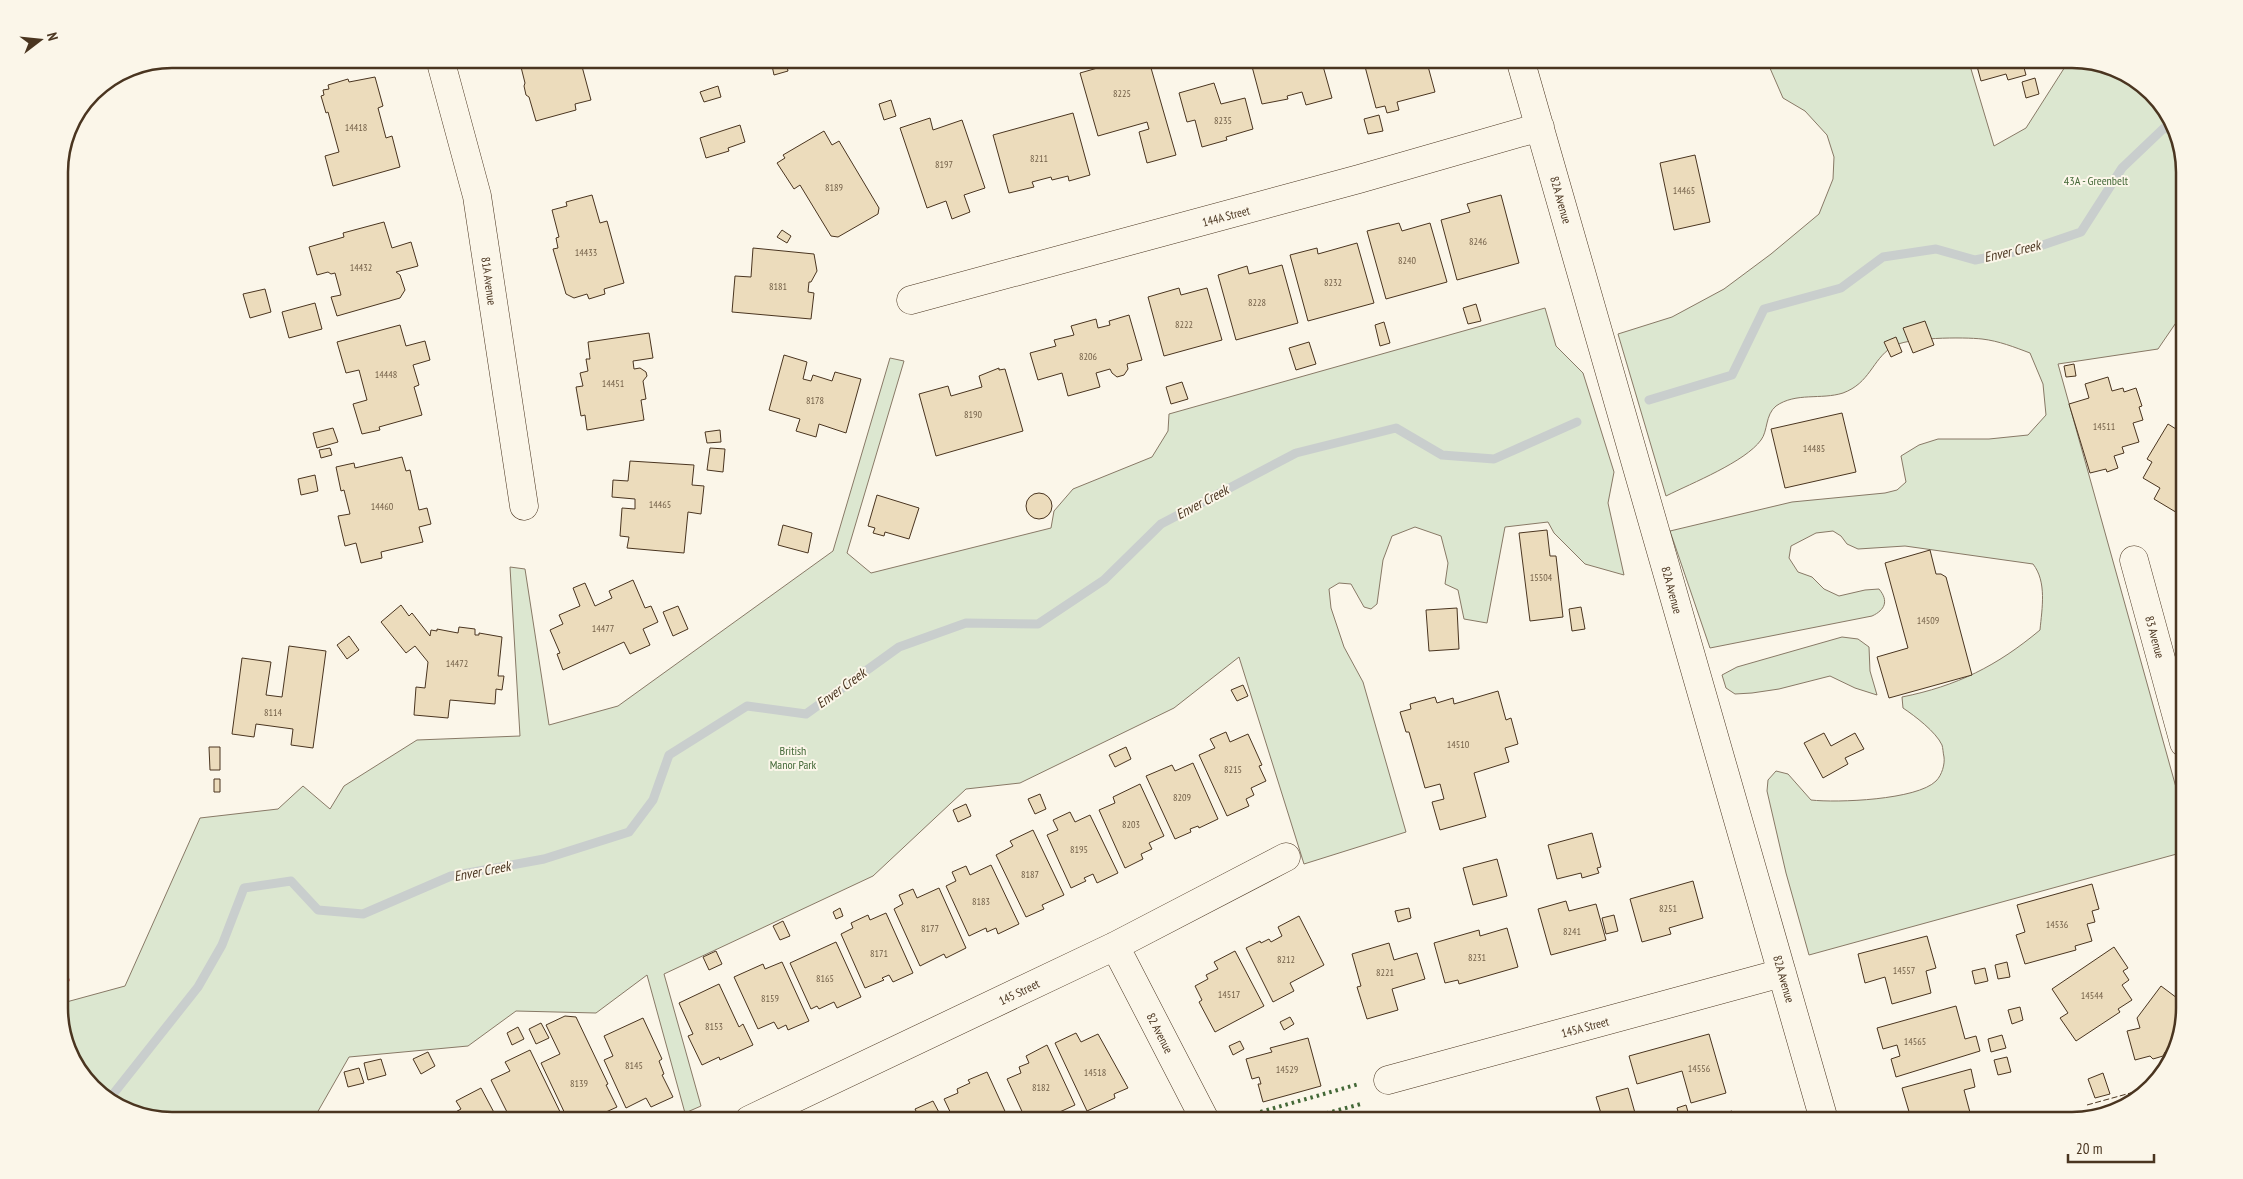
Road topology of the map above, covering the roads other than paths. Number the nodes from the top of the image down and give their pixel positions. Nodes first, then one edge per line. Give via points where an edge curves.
1 (442, 68) edge
2 (1523, 68) edge
3 (1540, 127) junction
4 (911, 300) dead end
5 (524, 506) dead end
6 (2134, 560) dead end
7 (2176, 712) edge
8 (1286, 857) dead end
9 (1115, 946) junction
10 (1782, 973) junction
11 (1388, 1080) dead end
12 (766, 1112) edge
13 (1201, 1112) edge
14 (1822, 1112) edge

1 - 5 street, 81A Avenue via 477,196
2 - 3 street, 82A Avenue
3 - 4 street, 144A Street
3 - 10 street, 82A Avenue
6 - 7 street, 83 Avenue
8 - 9 street, 145 Street
9 - 12 street, 145 Street
9 - 13 street, 82 Avenue
10 - 11 street, 145A Street
10 - 14 street, 82A Avenue

